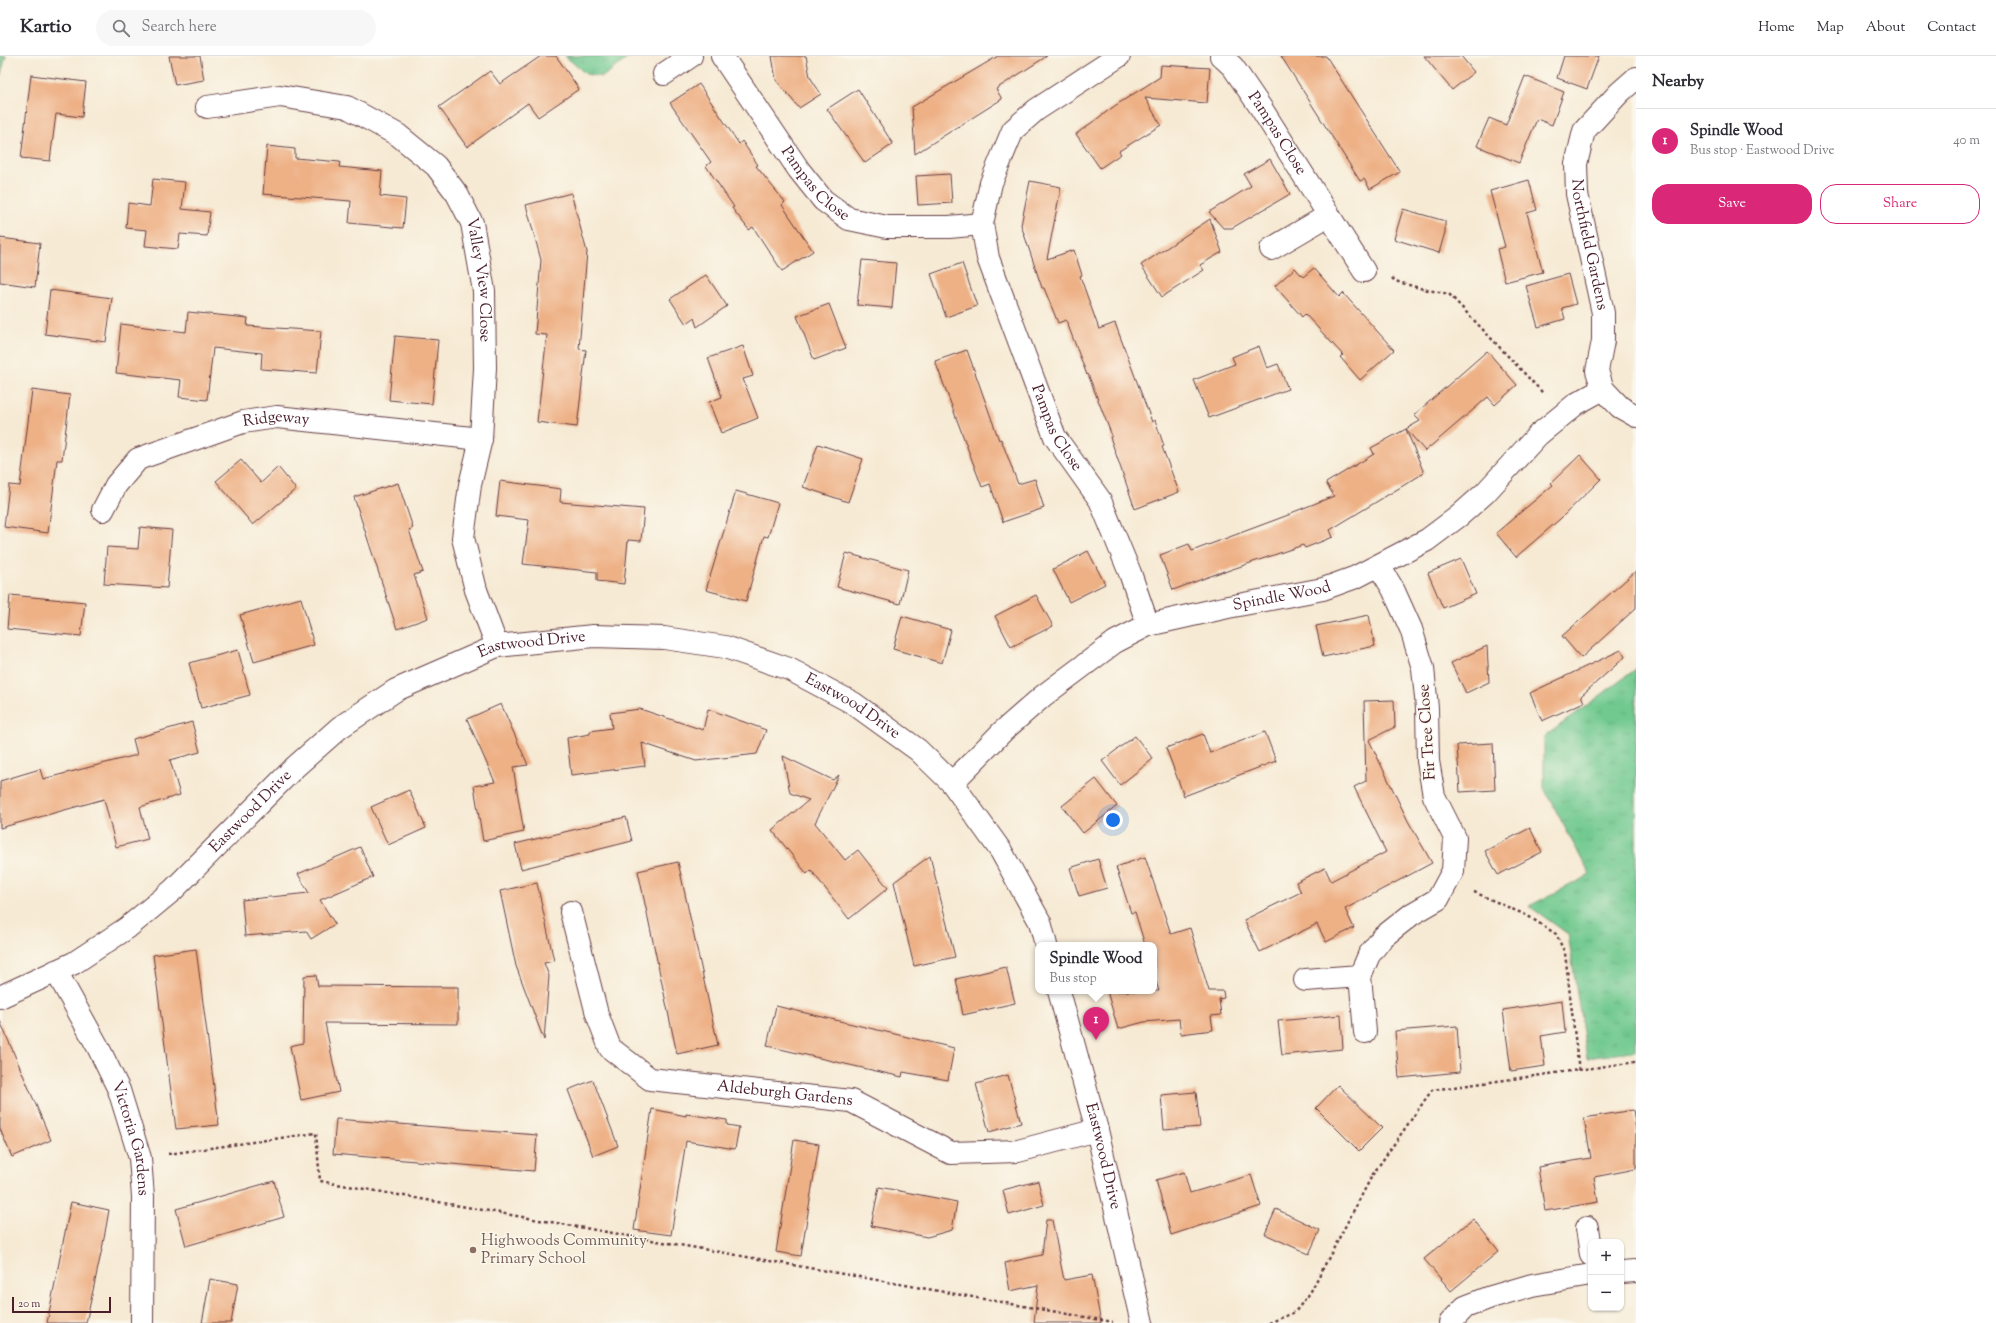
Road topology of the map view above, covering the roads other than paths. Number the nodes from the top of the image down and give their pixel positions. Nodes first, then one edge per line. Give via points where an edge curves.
1 (691, 56) edge
2 (722, 56) edge
3 (1119, 56) edge
4 (1221, 56) edge
5 (664, 74) dead end
6 (1636, 78) edge
7 (207, 107) dead end
8 (1329, 215) junction
9 (982, 224) junction
10 (1271, 249) dead end
11 (1364, 271) road end
12 (1603, 389) junction
13 (1636, 416) edge
14 (481, 439) junction
15 (103, 510) dead end
16 (1379, 566) junction
17 (1148, 625) junction
18 (497, 646) junction
19 (952, 783) junction
20 (571, 912) dead end
21 (1045, 942) edge
22 (56, 971) junction
23 (1360, 976) junction
24 (1305, 980) dead end
25 (1060, 994) edge
26 (0, 997) edge
27 (1365, 1032) dead end
28 (1097, 1130) junction
29 (1587, 1228) dead end
30 (1589, 1239) edge
31 (1636, 1271) edge
32 (1624, 1272) edge
33 (1588, 1277) edge
34 (142, 1323) edge
35 (1142, 1323) edge
36 (1450, 1323) edge

1 - 5 street
2 - 9 street, Pampas Close via 790,157 823,200 850,219 888,227
3 - 9 street, Pampas Close via 1036,110 1013,130 991,183
4 - 8 street, Pampas Close via 1241,78
6 - 12 street, Northfield Gardens via 1584,130 1576,164 1577,194 1603,313 1603,341 1597,371
7 - 14 street, Valley View Close via 280,96 347,107 398,135 436,166 457,194 472,223 484,291 485,368
8 - 10 street
8 - 11 street, Pampas Close
9 - 17 street, Pampas Close via 988,258 1055,437 1100,500
12 - 13 street, Northfield Gardens via 1620,407
12 - 16 street, Spindle Wood via 1576,404 1538,435 1485,493 1459,516 1427,540
14 - 15 street, Ridgeway via 277,417 243,422 138,459 116,485
14 - 18 street, Valley View Close via 470,485 463,538 476,590
16 - 17 street, Spindle Wood via 1323,589
16 - 23 street, Fir Tree Close via 1393,589 1411,629 1423,668 1428,761 1434,796 1455,838 1453,871 1438,899 1412,914 1383,937 1369,955
17 - 19 street, Spindle Wood via 1115,642 1043,696 1003,731
18 - 19 street, Eastwood Drive via 593,636 664,638 725,647 789,669 853,703 918,750
18 - 22 street, Eastwood Drive via 396,690 339,728 173,890 127,928 74,963
19 - 21 street, Eastwood Drive via 1002,851 1040,922
20 - 28 street, Aldeburgh Gardens via 597,1014 610,1048 650,1079 851,1101 951,1153 1018,1151
22 - 26 street, Eastwood Drive
22 - 34 street, Victoria Gardens via 119,1090 140,1158 143,1197
23 - 24 street
23 - 27 street
25 - 28 street, Eastwood Drive
28 - 35 street, Eastwood Drive
29 - 30 street
31 - 32 street
33 - 36 street via 1532,1286 1491,1297 1465,1307

